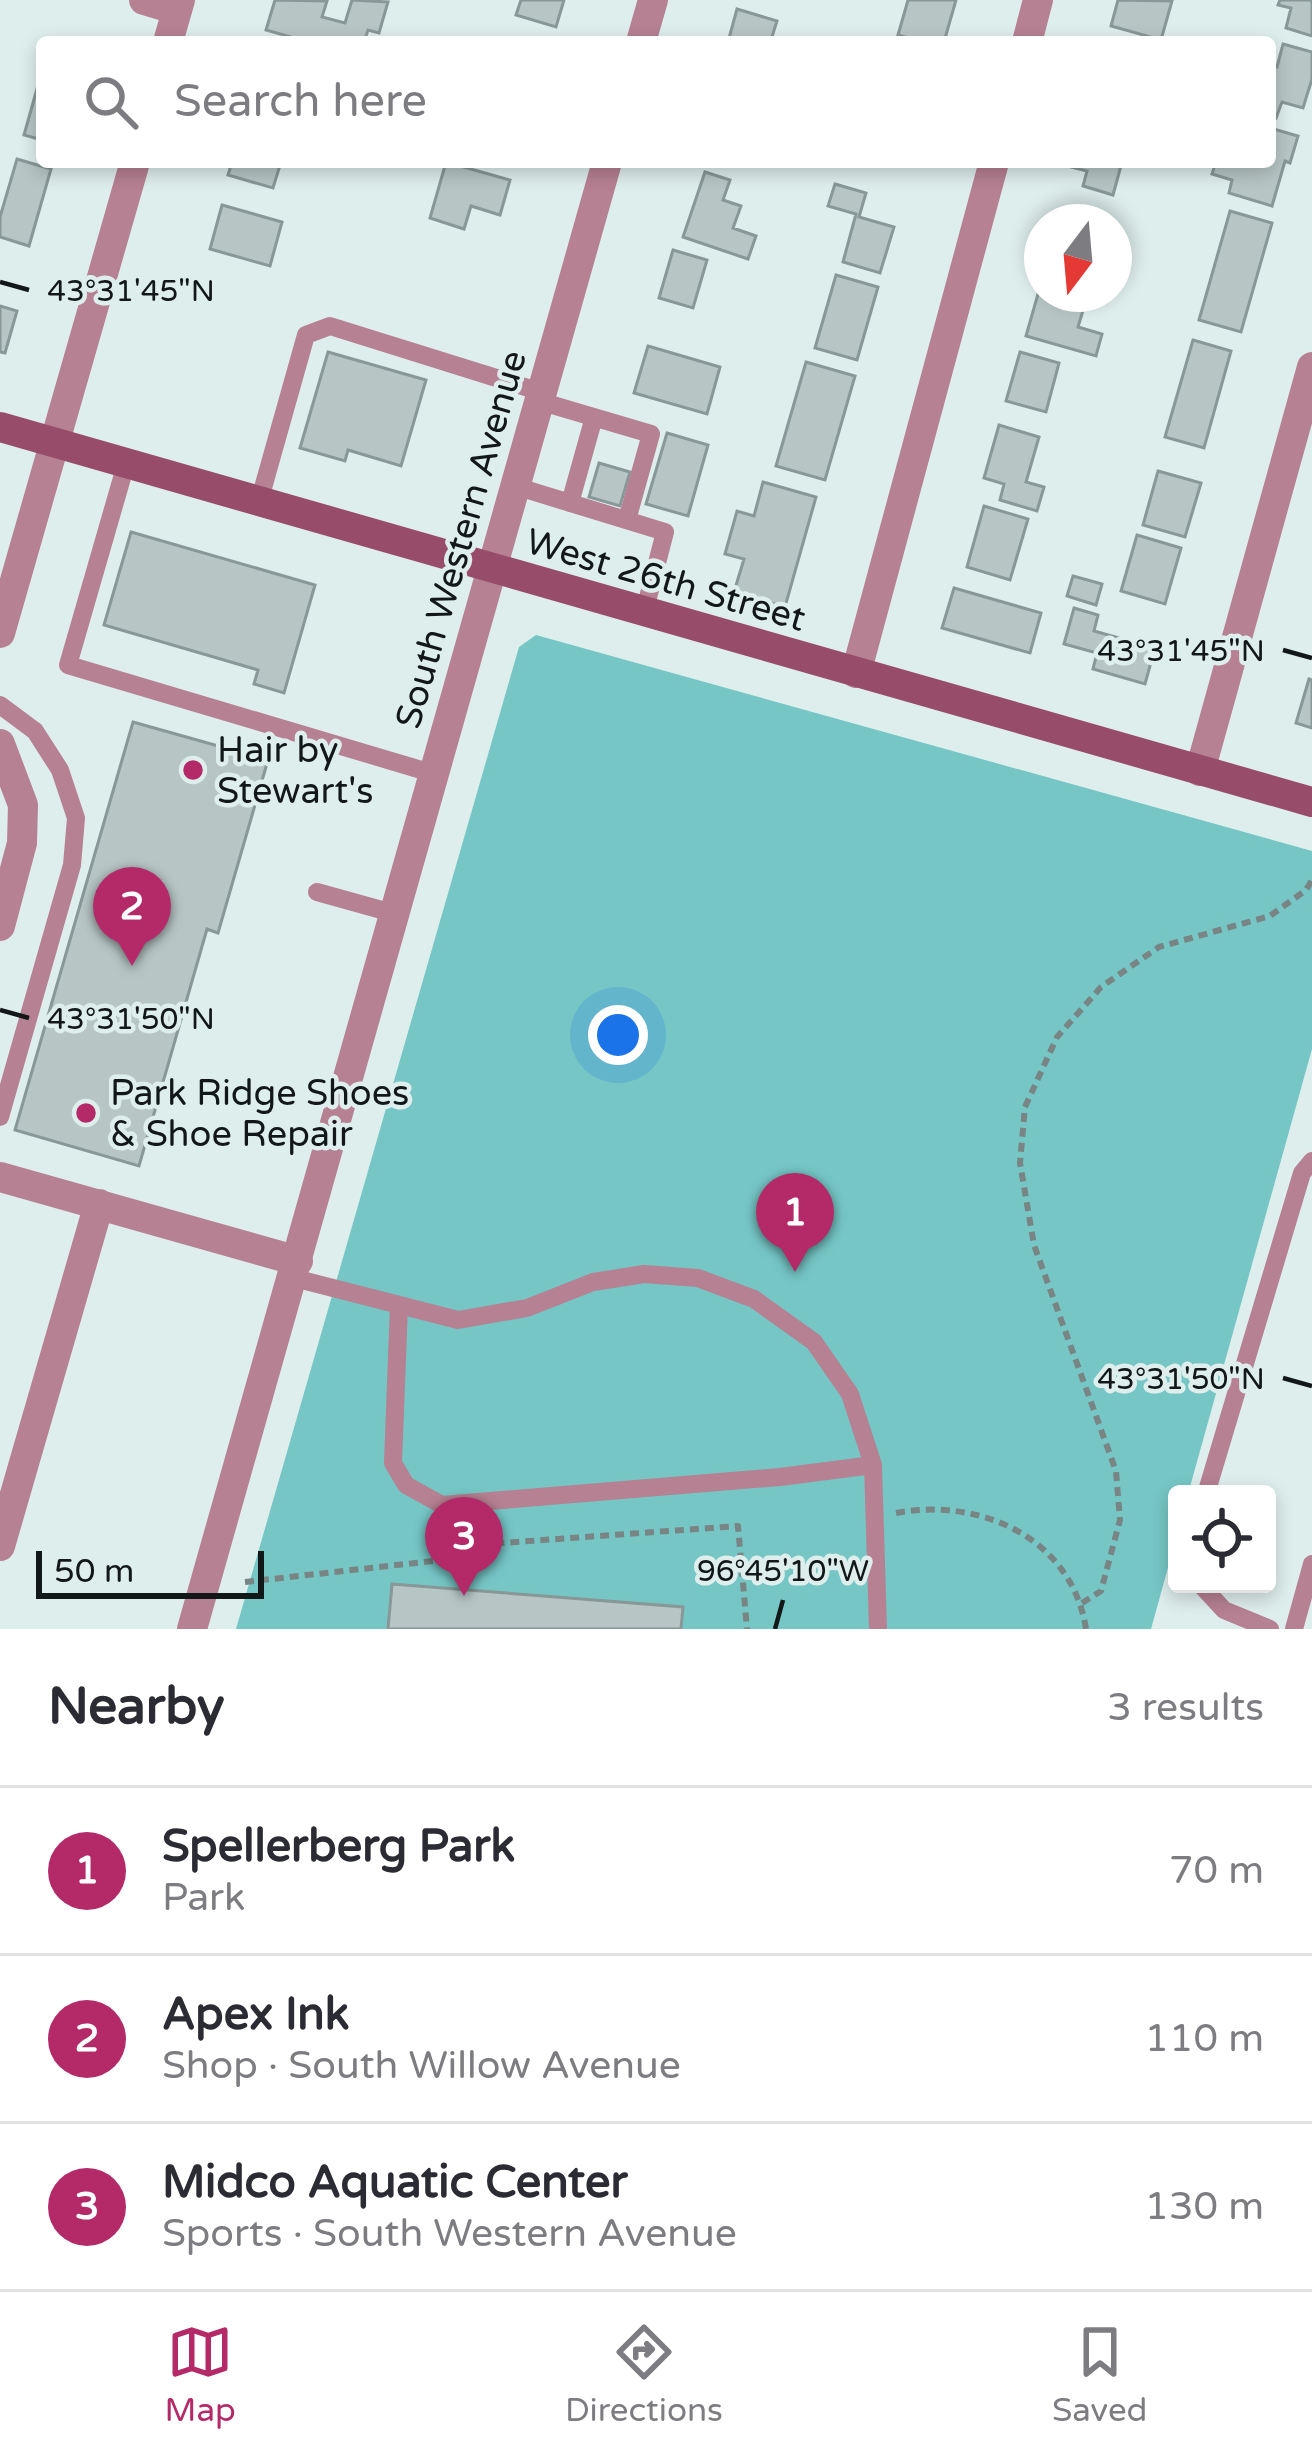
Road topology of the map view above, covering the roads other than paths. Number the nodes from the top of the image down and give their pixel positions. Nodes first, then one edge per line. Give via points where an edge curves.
1 (144, 0) edge
2 (653, 0) edge
3 (1038, 0) edge
4 (178, 5) edge
5 (170, 36) edge
6 (643, 36) edge
7 (1029, 36) edge
8 (133, 168) edge
9 (605, 168) edge
10 (992, 168) edge
11 (1312, 367) edge
12 (540, 397) junction
13 (594, 417) junction
14 (0, 427) edge
15 (57, 444) junction
16 (126, 464) junction
17 (514, 486) junction
18 (259, 502) junction
19 (570, 503) junction
20 (627, 520) junction
21 (491, 570) junction
22 (644, 613) junction
23 (0, 633) edge
24 (856, 673) junction
25 (0, 705) edge
26 (0, 744) edge
27 (1200, 771) junction
28 (435, 774) junction
29 (1312, 802) edge
30 (316, 892) dead end
31 (396, 914) junction
32 (0, 926) edge
33 (0, 1118) edge
34 (1312, 1161) edge
35 (0, 1177) edge
36 (99, 1204) junction
37 (296, 1269) junction
38 (399, 1305) junction
39 (873, 1465) junction
40 (1209, 1485) edge
41 (0, 1546) edge
42 (1312, 1564) edge
43 (1208, 1593) edge
44 (192, 1629) edge
45 (878, 1629) edge
46 (1270, 1629) edge
47 (1294, 1629) edge

1 - 4 street
2 - 6 street
3 - 7 street
4 - 5 street
8 - 15 street
9 - 12 street, South Western Avenue
10 - 24 street
11 - 27 street
12 - 13 lane
12 - 17 street, South Western Avenue
12 - 18 lane via 330,326 307,335
13 - 19 lane
13 - 20 lane via 651,434
14 - 15 main road, West 26th Street
15 - 16 main road, West 26th Street
15 - 23 street
16 - 18 main road, West 26th Street
16 - 28 lane via 68,665
17 - 19 lane
17 - 21 street, South Western Avenue
18 - 21 main road, West 26th Street
19 - 20 lane
20 - 22 lane via 665,532
21 - 22 main road, West 26th Street
21 - 28 street, South Western Avenue
22 - 24 main road, West 26th Street
24 - 27 main road, West 26th Street
25 - 33 lane via 35,730 76,818 72,866
26 - 32 street via 23,805 22,843
27 - 29 main road, West 26th Street
28 - 31 street, South Western Avenue
30 - 31 lane
31 - 37 street, South Western Avenue
34 - 40 lane
35 - 36 street
36 - 37 street
36 - 41 street
37 - 38 lane
37 - 44 street, South Western Avenue
38 - 39 lane via 458,1320 527,1308 593,1282 644,1274 698,1278 754,1300 814,1342 850,1394
38 - 39 lane via 393,1463 406,1485 442,1505
39 - 45 lane
42 - 47 lane
43 - 46 lane via 1224,1610

